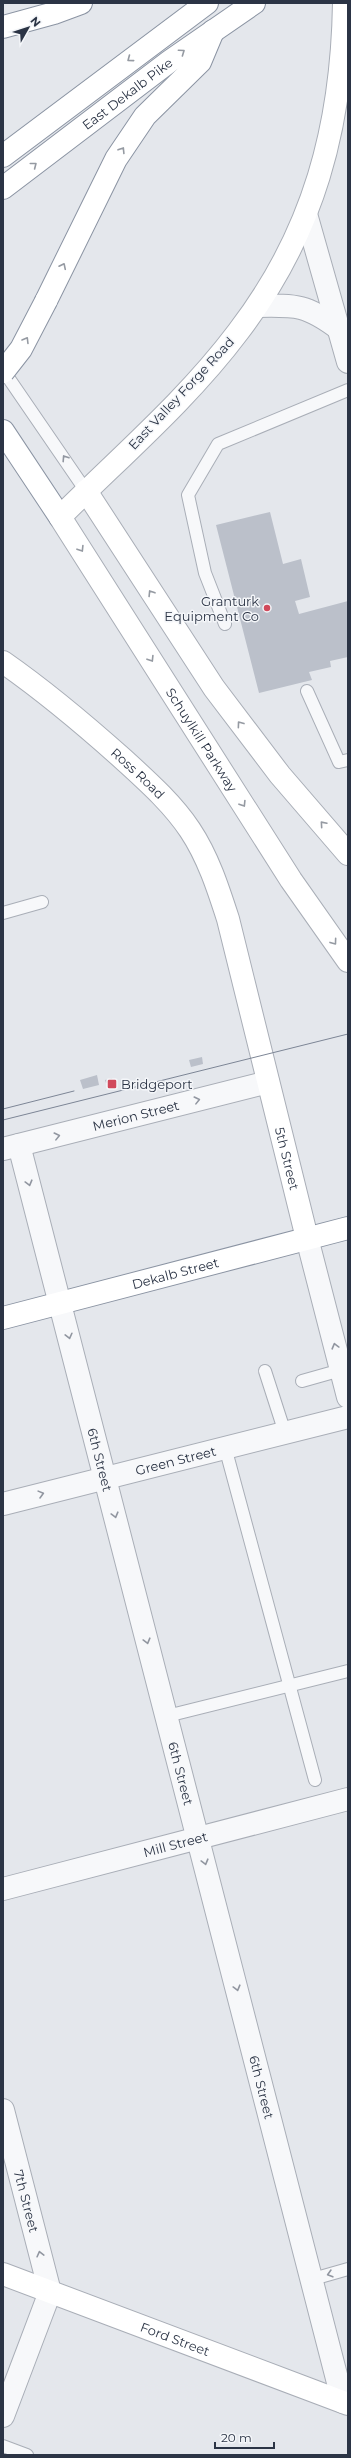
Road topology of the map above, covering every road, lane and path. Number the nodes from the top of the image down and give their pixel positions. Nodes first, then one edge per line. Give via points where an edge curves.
1 (82, 3) edge
2 (206, 3) edge
3 (254, 3) edge
4 (344, 3) edge
5 (3, 27) edge
6 (213, 31) junction
7 (3, 156) edge
8 (3, 188) edge
9 (306, 214) junction
10 (258, 306) junction
11 (339, 328) junction
12 (348, 362) edge
13 (3, 371) edge
14 (348, 390) edge
15 (3, 431) edge
16 (86, 491) junction
17 (60, 517) junction
18 (224, 624) dead end
19 (3, 662) edge
20 (307, 691) dead end
21 (348, 760) edge
22 (348, 854) edge
23 (42, 902) dead end
24 (3, 913) edge
25 (228, 919) joint
26 (348, 961) edge
27 (268, 1082) junction
28 (11, 1147) edge
29 (348, 1228) edge
30 (307, 1238) junction
31 (60, 1303) junction
32 (3, 1318) edge
33 (341, 1370) junction
34 (265, 1371) dead end
35 (302, 1381) dead end
36 (348, 1397) edge
37 (348, 1417) edge
38 (285, 1432) junction
39 (225, 1447) junction
40 (105, 1477) junction
41 (3, 1504) edge
42 (348, 1671) edge
43 (289, 1686) junction
44 (167, 1716) junction
45 (315, 1780) dead end
46 (348, 1799) edge
47 (198, 1838) junction
48 (3, 1889) edge
49 (3, 2110) edge
50 (348, 2269) edge
51 (3, 2274) edge
52 (313, 2279) junction
53 (50, 2292) junction
54 (346, 2403) edge
55 (3, 2416) edge
56 (3, 2446) edge
57 (27, 2455) edge

1 - 5 main road
2 -> 7 main road, East Dekalb Pike
3 - 6 main road, East Dekalb Pike
4 - 9 main road, East Valley Forge Road via 341,72 336,110 319,179
8 -> 6 main road, East Dekalb Pike
13 -> 6 main road, bridge via 21,348 120,154 146,116 200,62
9 - 10 main road, East Valley Forge Road via 278,272
9 - 11 street
10 - 11 street via 308,308
10 - 16 main road, East Valley Forge Road via 193,384
11 - 12 street
16 -> 13 lane
14 - 18 lane via 218,444 188,495 205,573
15 - 17 main road, Schuylkill Parkway
16 - 17 main road, East Valley Forge Road
22 -> 16 main road via 252,740 214,688
17 -> 26 main road, Schuylkill Parkway via 291,880
19 - 25 main road, Ross Road via 87,726 172,806 190,829 204,854
20 - 21 lane via 339,762
23 - 24 lane
25 - 27 main road, 5th Street
28 -> 27 street, Merion Street
27 - 30 main road, 5th Street
28 -> 31 street, 6th Street
29 - 30 main road, Dekalb Street
30 - 31 main road, Dekalb Street
33 -> 30 street, 5th Street
31 - 32 main road, Dekalb Street
31 -> 40 street, 6th Street
33 - 35 lane
33 - 36 street, 5th Street
34 - 38 lane
37 - 38 street, Green Street
38 - 39 street, Green Street
39 - 40 street, Green Street
39 - 43 lane
41 -> 40 street, Green Street
40 -> 44 street, 6th Street
42 - 43 lane
43 - 44 lane
43 - 45 lane
44 - 47 street, 6th Street
46 - 47 street, Mill Street
47 - 48 street, Mill Street
47 -> 52 street, 6th Street
53 -> 49 street, 7th Street
50 -> 52 lane
51 - 53 main road, Ford Street
52 - 54 street, 6th Street
53 - 54 main road, Ford Street
53 - 55 street
56 - 57 lane

